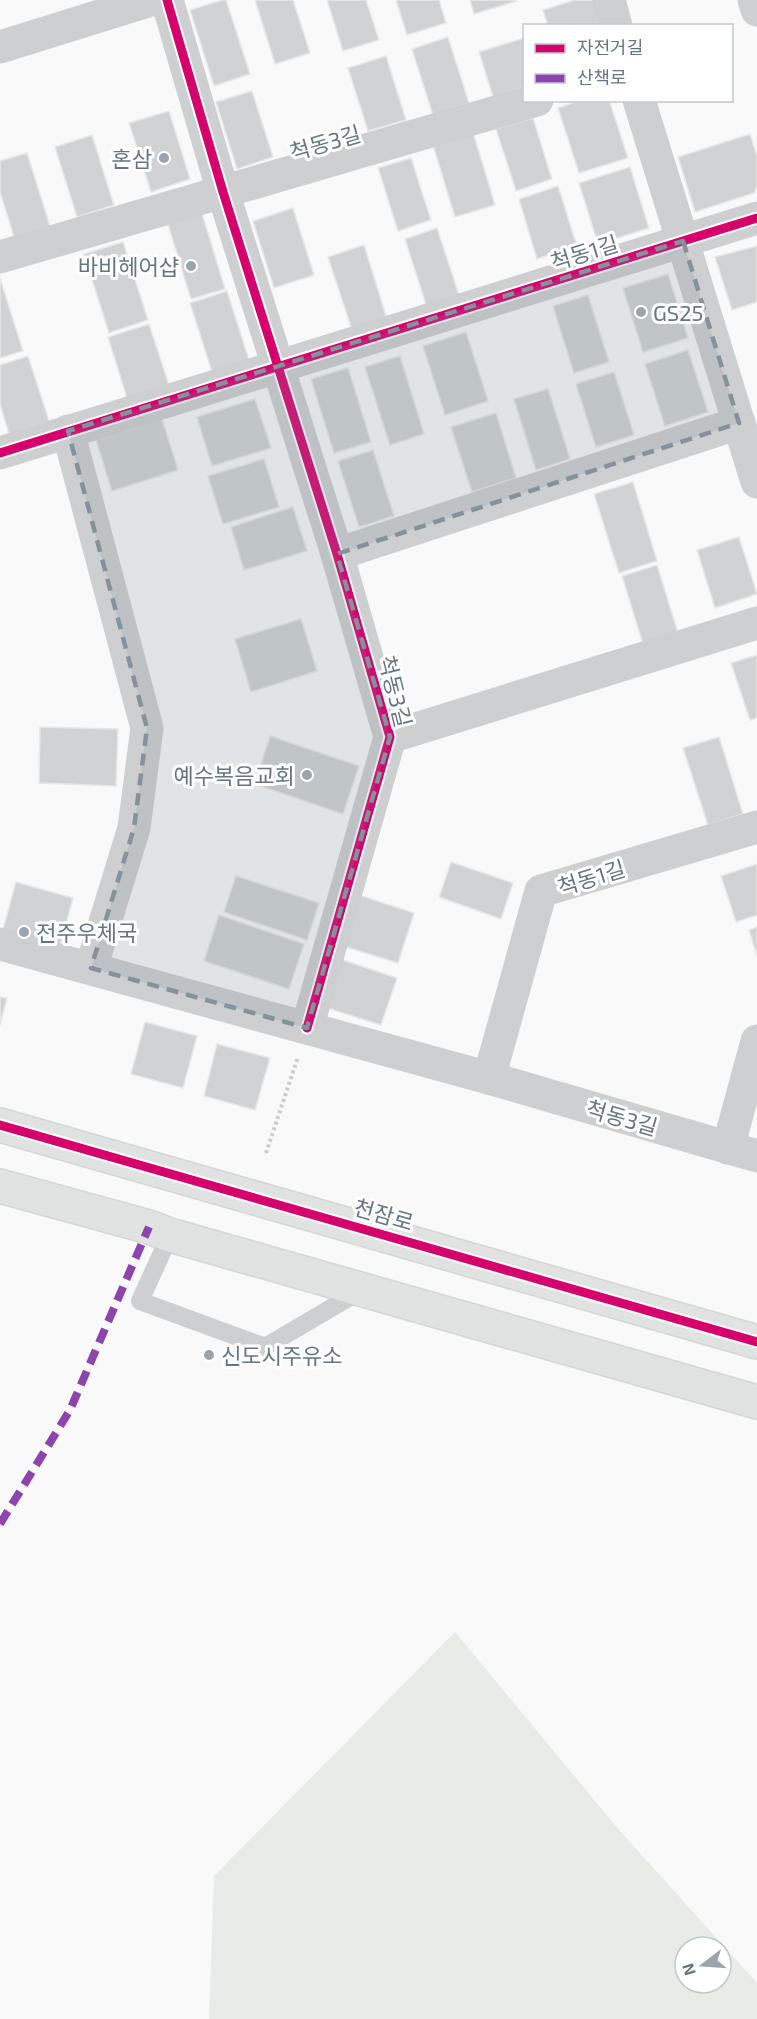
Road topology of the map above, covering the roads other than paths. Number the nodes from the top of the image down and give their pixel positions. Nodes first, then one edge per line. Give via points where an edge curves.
1 (151, 0) edge
2 (167, 0) edge
3 (609, 0) edge
4 (754, 0) edge
5 (757, 10) edge
6 (615, 24) edge
7 (0, 47) edge
8 (530, 102) edge
9 (640, 102) edge
10 (224, 192) junction
11 (757, 218) edge
12 (683, 241) junction
13 (8, 255) edge
14 (278, 367) junction
15 (740, 423) junction
16 (68, 431) junction
17 (0, 453) edge
18 (757, 482) edge
19 (337, 554) junction
20 (757, 623) edge
21 (390, 737) junction
22 (757, 827) edge
23 (0, 944) edge
24 (91, 968) junction
25 (308, 1028) junction
26 (757, 1041) edge
27 (489, 1078) junction
28 (0, 1125) edge
29 (743, 1152) edge
30 (0, 1186) edge
31 (170, 1235) junction
32 (360, 1291) junction
33 (757, 1342) edge
34 (757, 1402) edge

1 - 7 street
2 - 10 street, 척동3길
3 - 6 street
4 - 5 street
8 - 10 street, 척동3길
9 - 12 street
10 - 13 street, 척동3길
10 - 14 street, 척동3길
11 - 12 street, 척동1길
12 - 14 street, 척동1길
12 - 15 street
14 - 16 street
14 - 19 street, 척동3길
15 - 18 street
15 - 19 street
16 - 17 street
16 - 24 street via 147,728 134,828
19 - 21 street, 척동3길
20 - 21 street, 척동3길
21 - 25 street, 척동3길
22 - 27 street, 척동1길 via 541,891
23 - 24 street, 척동3길
24 - 25 street, 척동3길
25 - 27 street, 척동3길
26 - 29 street
27 - 29 street, 척동3길
28 - 33 street, 천잠로
30 - 31 street
31 - 32 street
31 - 32 lane via 140,1301 265,1347
32 - 34 street

